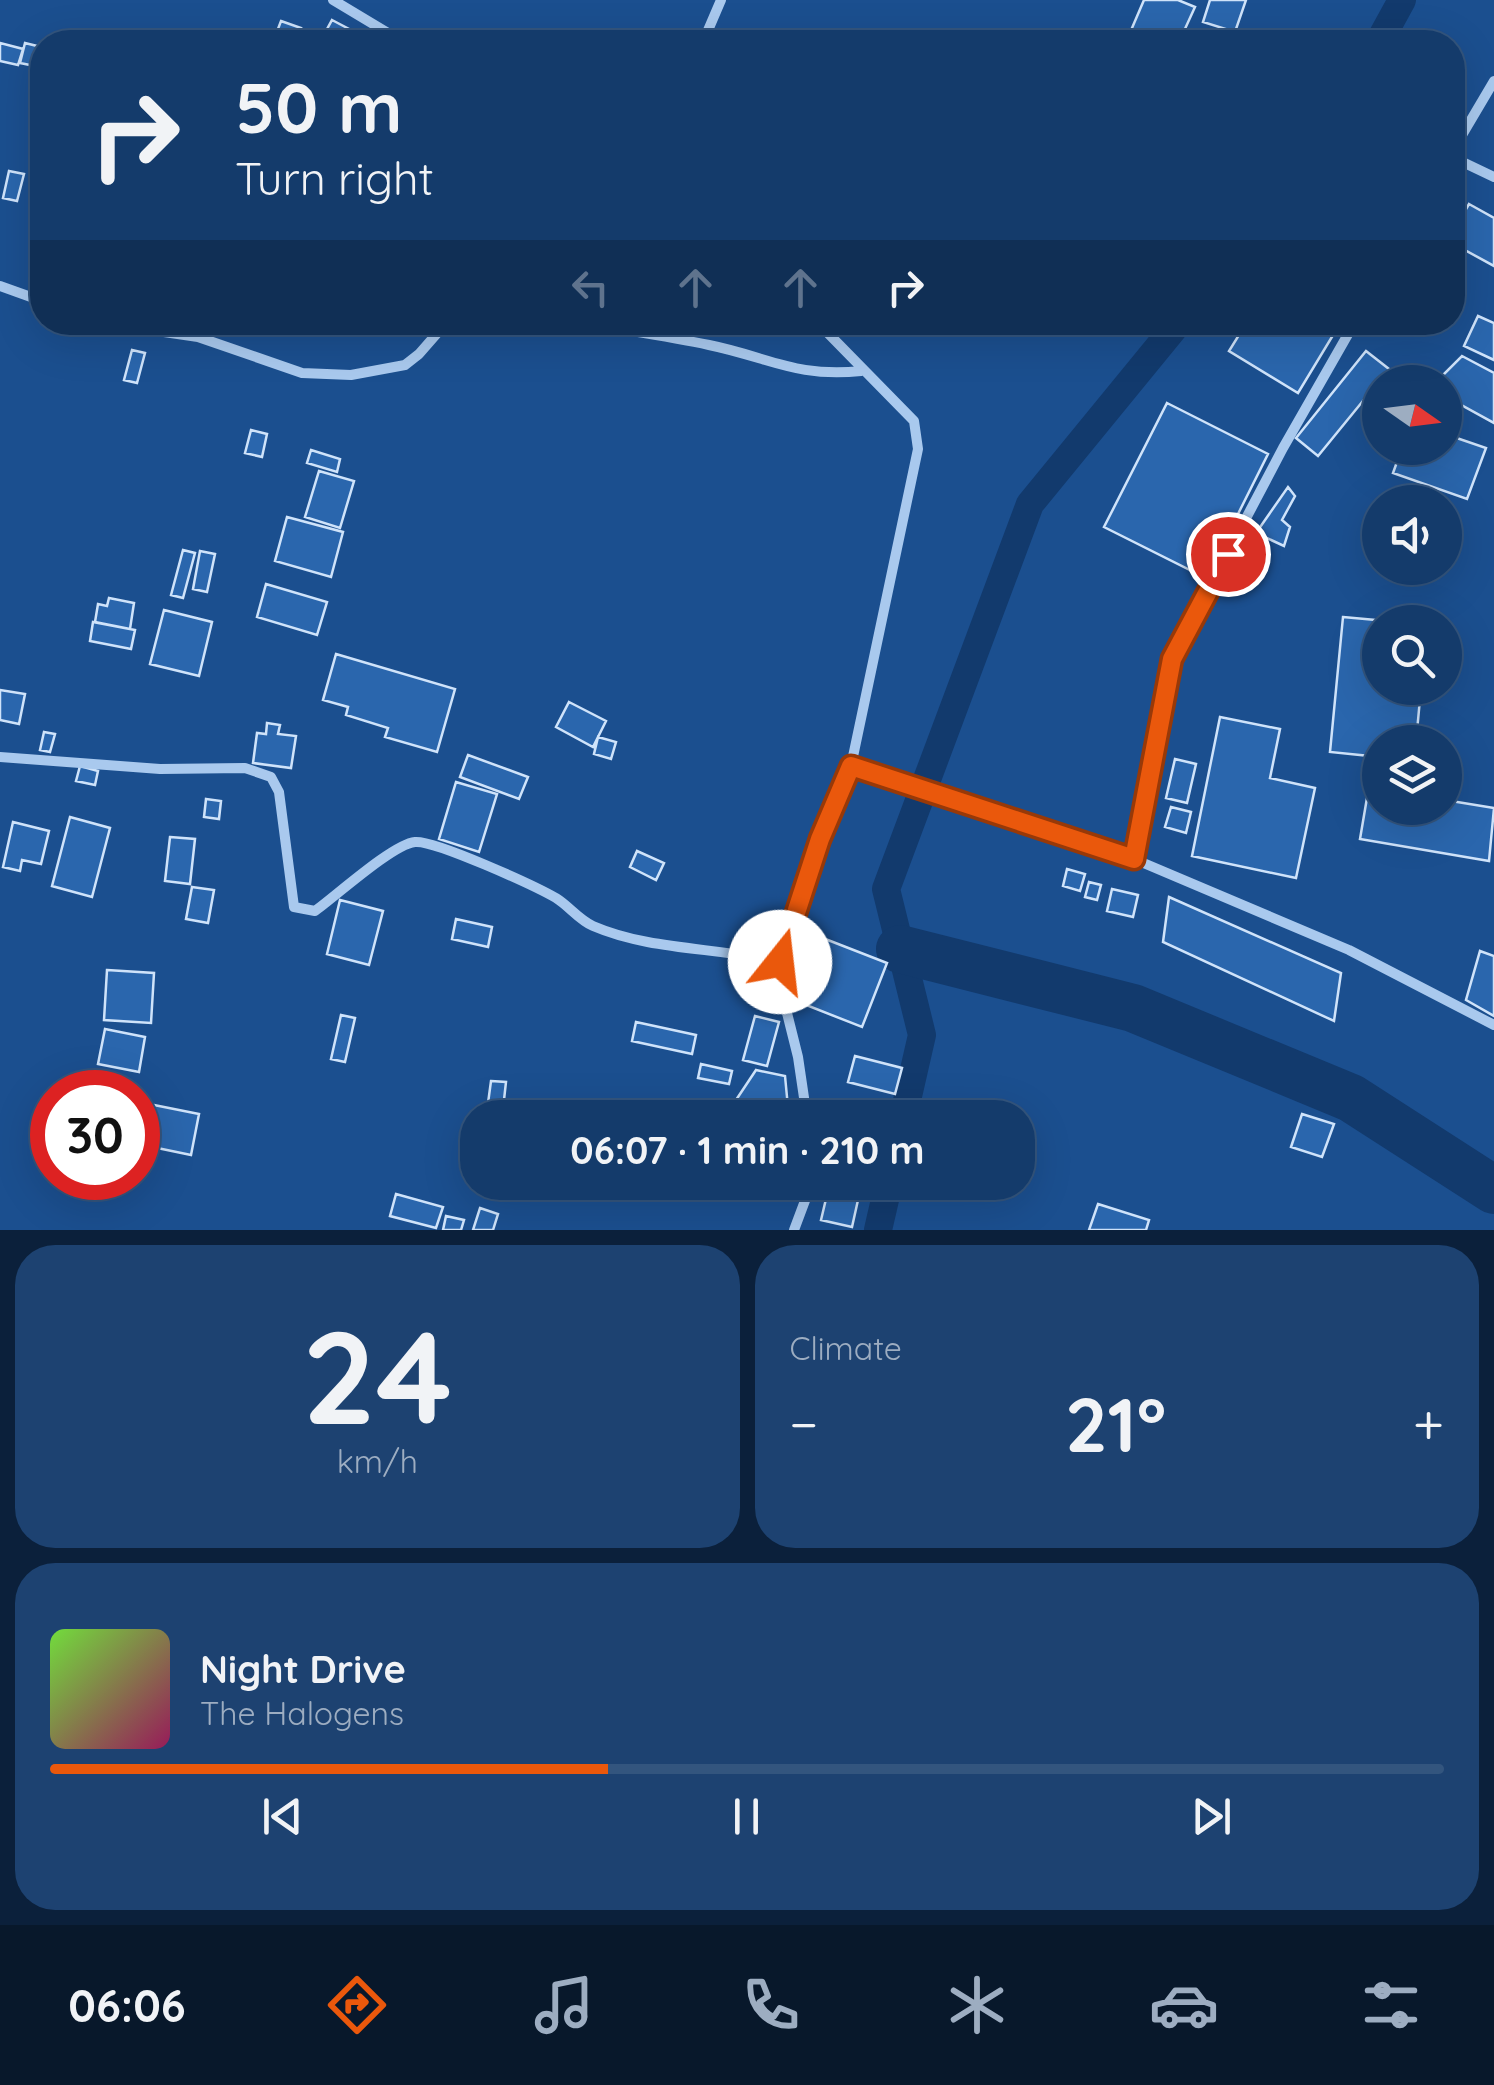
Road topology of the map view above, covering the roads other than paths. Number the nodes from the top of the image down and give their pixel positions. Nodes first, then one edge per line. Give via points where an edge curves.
1 (333, 0) edge
2 (721, 0) edge
3 (383, 30) edge
4 (708, 30) edge
5 (1494, 81) edge
6 (1465, 131) edge
7 (1465, 161) edge
8 (1494, 177) edge
9 (0, 286) edge
10 (30, 297) edge
11 (179, 335) edge
12 (434, 335) edge
13 (654, 335) edge
14 (829, 335) edge
15 (1348, 335) edge
16 (861, 370) junction
17 (0, 757) edge
18 (851, 766) junction
19 (1134, 859) junction
20 (780, 962) junction
21 (1494, 1025) edge
22 (804, 1100) edge
23 (805, 1200) edge
24 (794, 1230) edge

1 - 3 street
2 - 4 street
5 - 6 street
7 - 8 street
9 - 10 street
11 - 12 street via 302,373 352,375 405,365
13 - 16 street via 799,371
14 - 16 street
15 - 19 street via 1172,659
16 - 18 street via 914,421 918,449
17 - 20 street via 246,768 271,777 279,792 294,907 315,911 394,850 416,842 472,859 557,899 590,925 648,942
18 - 19 street
18 - 20 street
19 - 21 street via 1349,950
20 - 22 street
23 - 24 street

